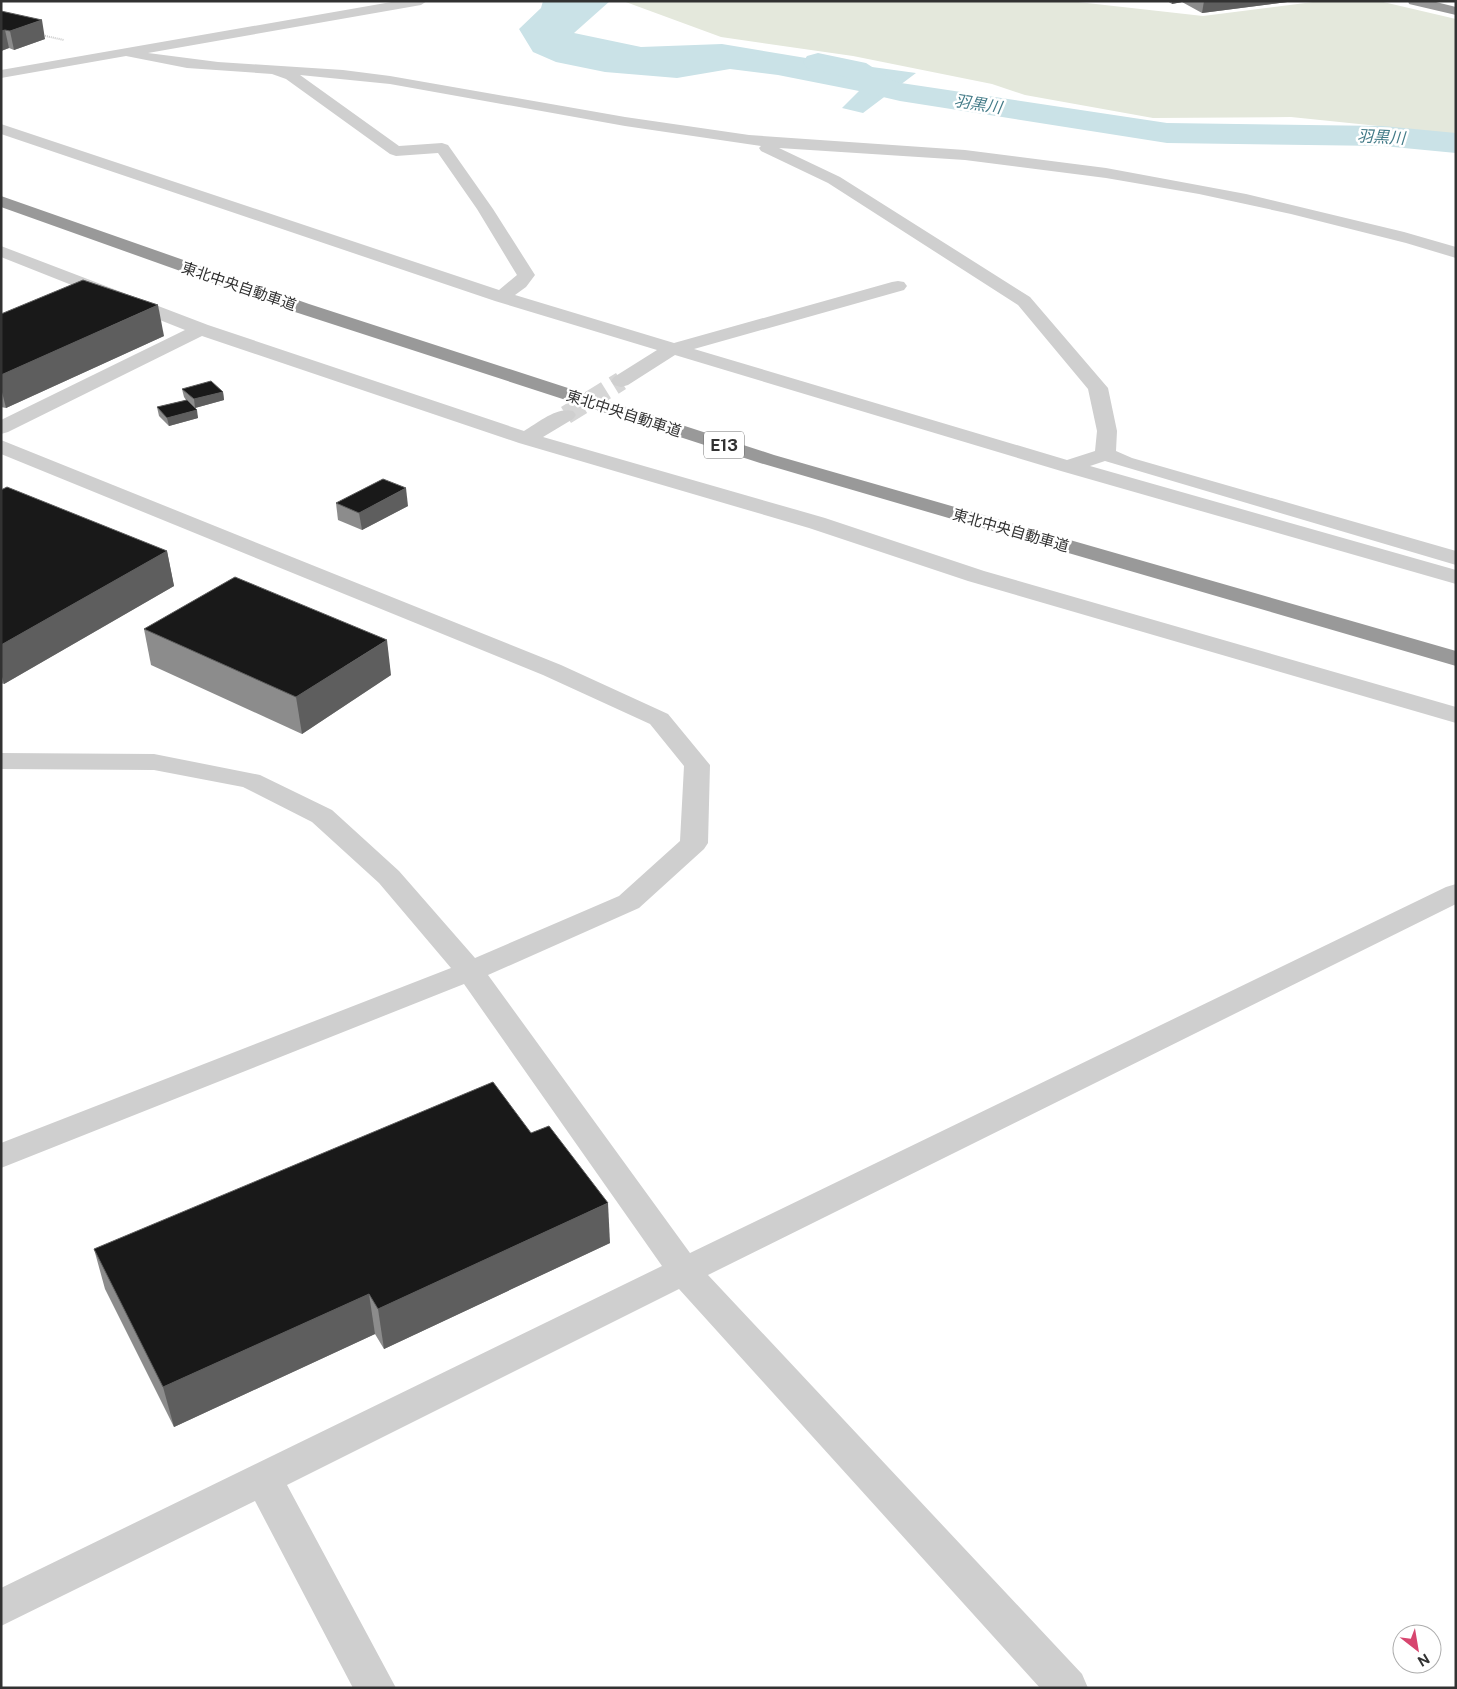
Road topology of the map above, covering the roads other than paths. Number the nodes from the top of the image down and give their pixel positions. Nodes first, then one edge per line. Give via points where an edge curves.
1 (378, 1) edge
2 (421, 1) edge
3 (1414, 1) edge
4 (1456, 11) edge
5 (126, 52) junction
6 (1, 67) edge
7 (273, 71) junction
8 (1, 74) edge
9 (1, 129) edge
10 (749, 140) junction
11 (1, 190) edge
12 (1, 200) edge
13 (1, 251) edge
14 (1456, 253) edge
15 (898, 286) dead end
16 (501, 297) junction
17 (200, 329) junction
18 (672, 349) junction
19 (621, 381) tunnel mouth
20 (566, 415) tunnel mouth
21 (1, 428) edge
22 (526, 440) junction
23 (1, 446) edge
24 (1105, 454) junction
25 (1068, 467) junction
26 (1456, 558) edge
27 (1456, 577) edge
28 (1456, 642) edge
29 (1456, 659) edge
30 (1456, 715) edge
31 (1, 761) edge
32 (1456, 893) edge
33 (470, 971) junction
34 (1, 1156) edge
35 (684, 1271) junction
36 (263, 1478) junction
37 (1, 1608) edge
38 (376, 1688) edge
39 (1067, 1688) edge

1 - 6 street
2 - 5 street
3 - 4 highway
5 - 7 street via 169,61
5 - 8 street
7 - 10 street via 334,72 379,78 594,117
7 - 16 street via 290,76 396,151 442,148 485,208 526,275
9 - 16 street
10 - 14 street via 964,155 1075,169 1301,211
10 - 24 street via 834,180 1024,301 1098,388 1107,431
11 - 28 highway, 東北中央自動車道 / E13 via 320,301 726,432
12 - 29 highway, 東北中央自動車道 / E13 via 312,311 767,459
13 - 17 street
15 - 18 street
16 - 18 street
17 - 21 street
17 - 22 street
18 - 19 street
18 - 25 street
20 - 22 street
22 - 30 street via 817,523 976,576
23 - 33 street via 552,670 659,719 697,765 694,842 629,902
24 - 25 street
24 - 26 street
25 - 27 street
31 - 33 street via 154,762 251,781 322,816 389,878
32 - 35 street
33 - 34 street
33 - 35 street
35 - 36 street
35 - 39 street
36 - 37 street
36 - 38 street

